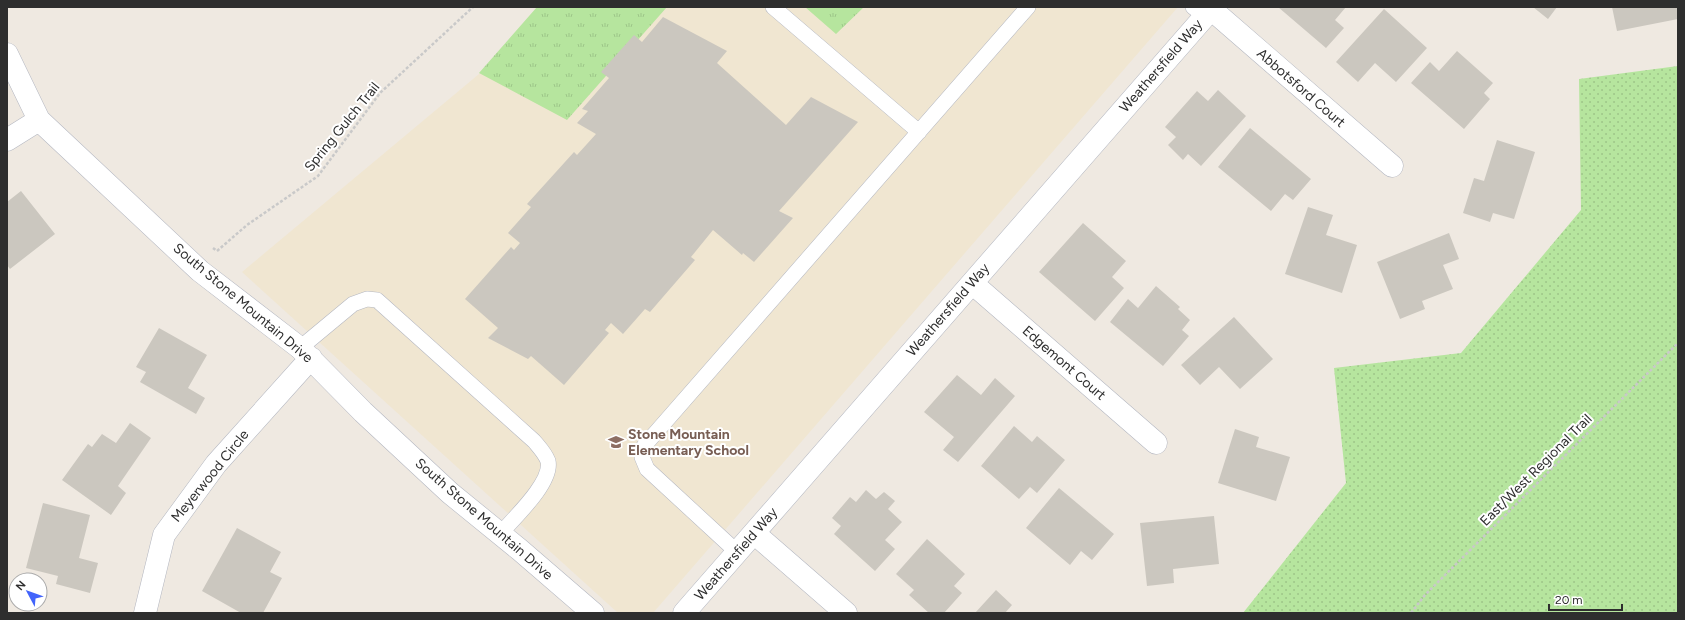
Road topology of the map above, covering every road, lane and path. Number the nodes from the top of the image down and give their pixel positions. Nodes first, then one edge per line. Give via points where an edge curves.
1 (473, 7) edge
2 (773, 7) edge
3 (1028, 7) edge
4 (1205, 10) edge
5 (7, 54) edge
6 (39, 120) junction
7 (919, 132) junction
8 (7, 140) edge
9 (1392, 166) dead end
10 (212, 248) dead end
11 (972, 282) junction
12 (1678, 343) edge
13 (306, 353) junction
14 (1156, 443) dead end
15 (754, 533) junction
16 (500, 534) junction
17 (737, 552) junction
18 (145, 613) edge
19 (593, 613) edge
20 (684, 613) edge
21 (846, 613) edge
22 (1411, 613) edge

1 - 10 path, Spring Gulch Trail via 380,93 318,176 247,225 217,252
2 - 7 lane
3 - 7 lane
4 - 9 street, Abbotsford Court
4 - 11 street, Weathersfield Way
5 - 6 street, South Stone Mountain Drive
6 - 8 street
6 - 13 street, South Stone Mountain Drive via 200,272
7 - 17 lane via 644,446 642,457 647,470
11 - 14 street, Edgemont Court
11 - 15 street, Weathersfield Way
12 - 22 path, East/West Regional Trail via 1424,595
13 - 16 street, South Stone Mountain Drive via 363,412 450,493
13 - 16 lane via 353,304 367,299 377,300 534,441 545,453 548,462 547,474 542,486
13 - 18 street, Meyerwood Circle via 216,464 164,535
15 - 17 street, Weathersfield Way
15 - 21 street
16 - 19 street, South Stone Mountain Drive
17 - 20 street, Weathersfield Way

